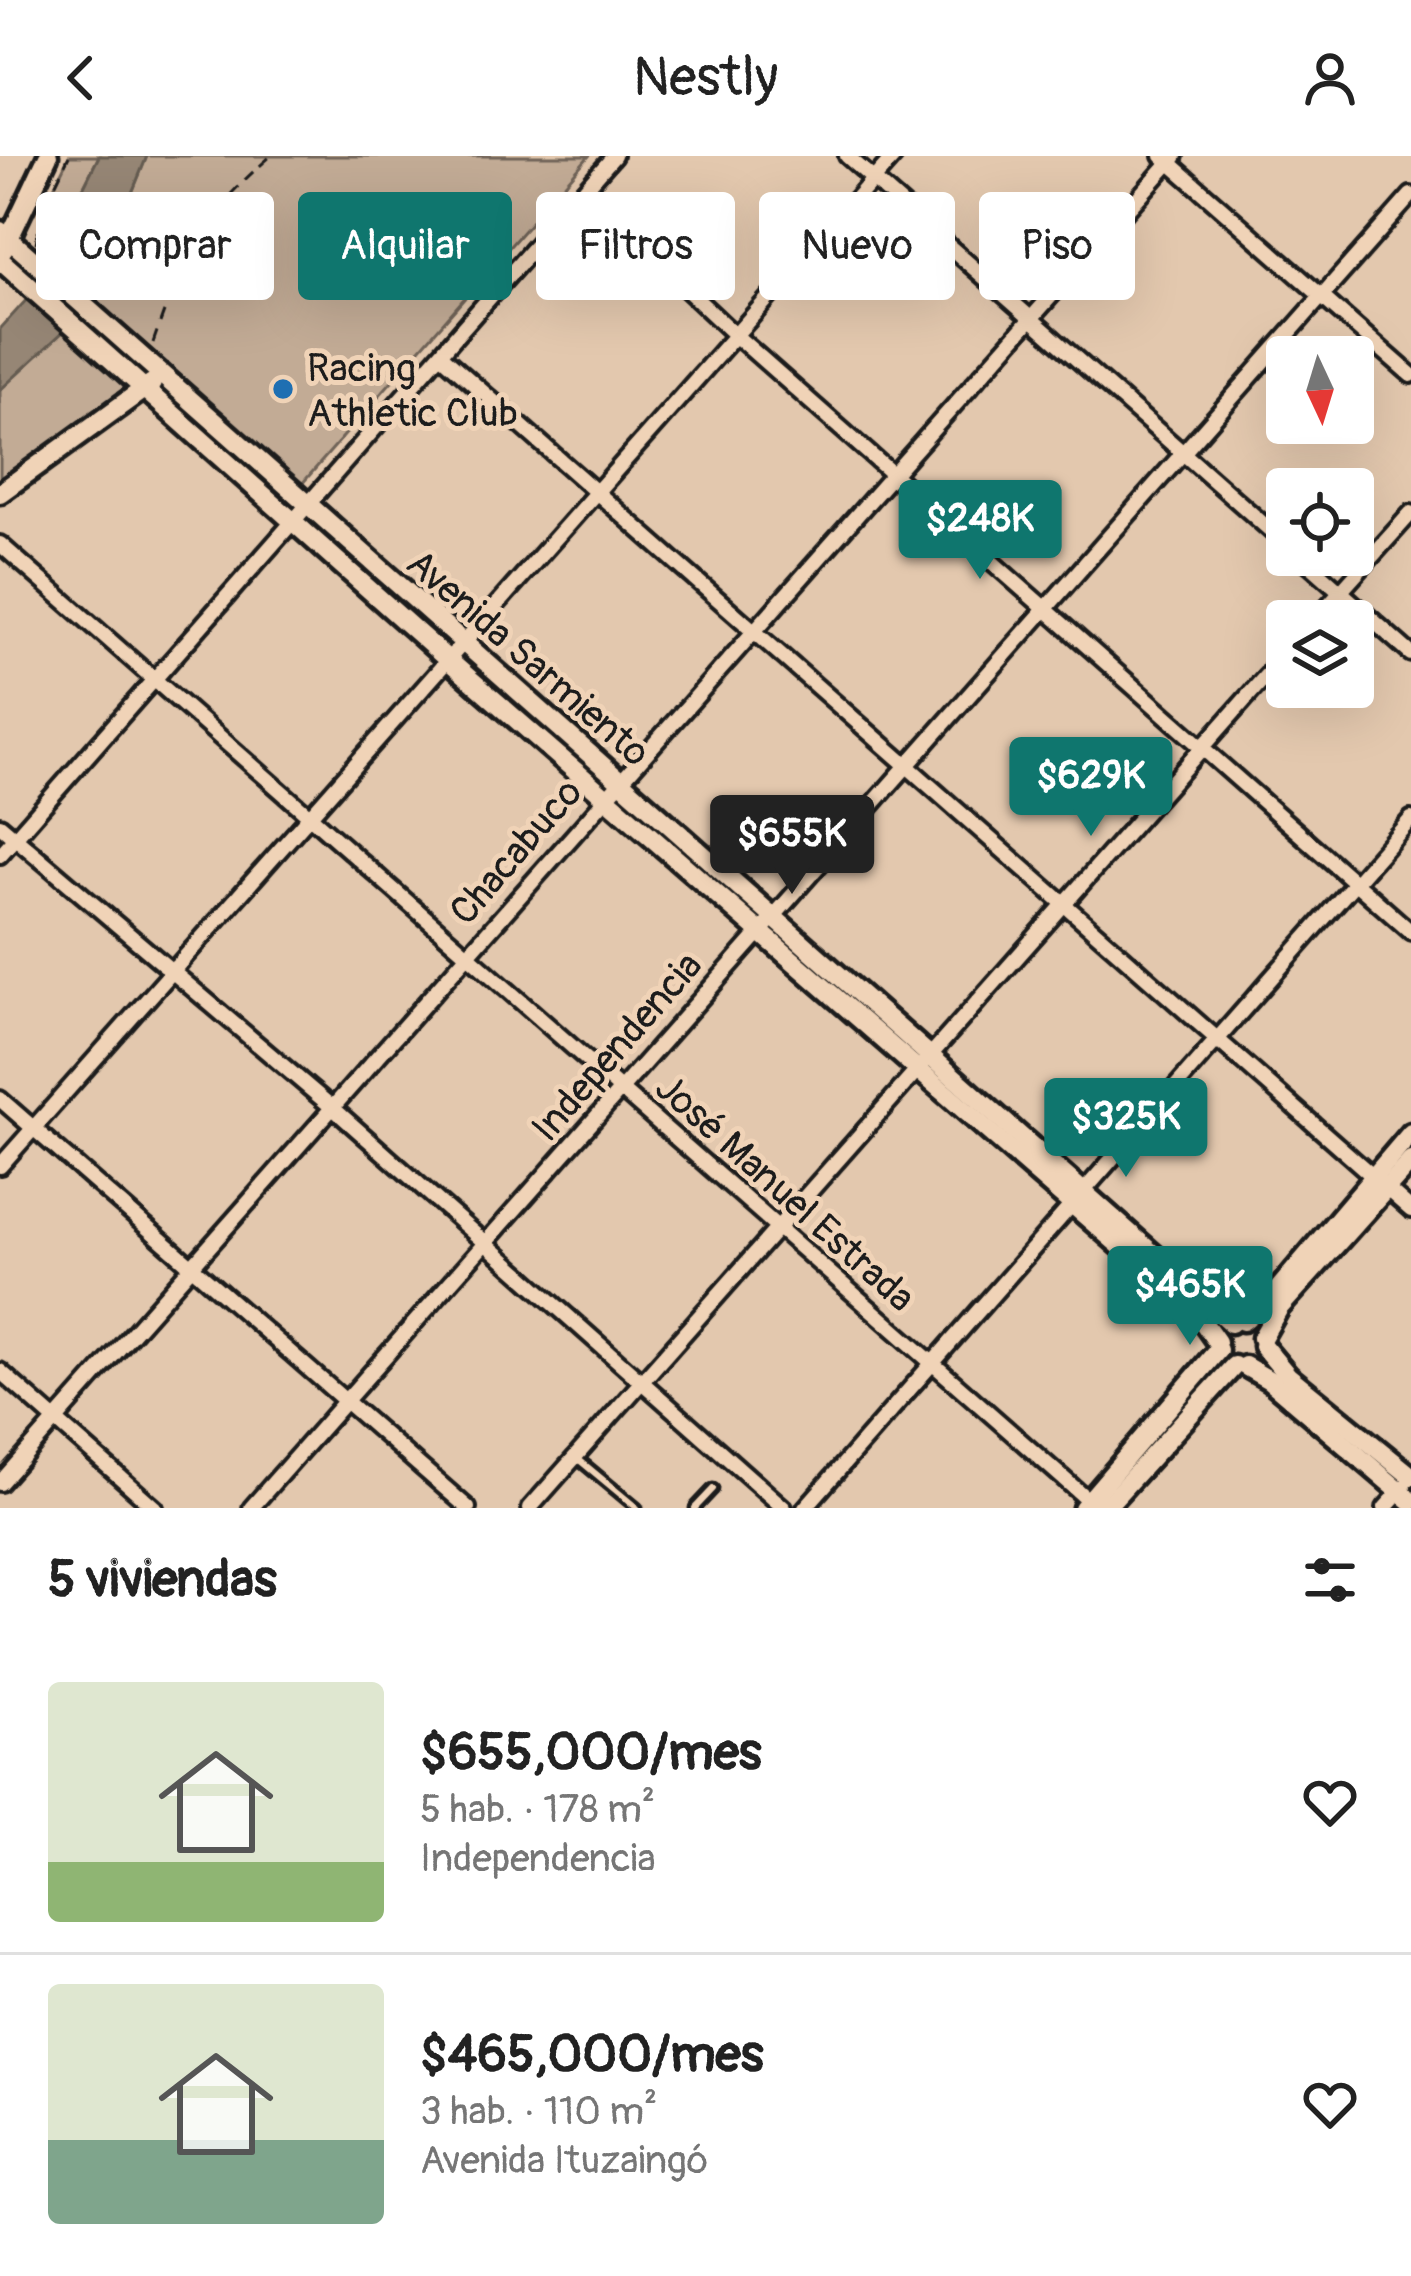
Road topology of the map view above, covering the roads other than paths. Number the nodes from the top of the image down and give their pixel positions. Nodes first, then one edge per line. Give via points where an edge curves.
1 (48, 156) edge
2 (614, 156) edge
3 (847, 156) edge
4 (894, 156) edge
5 (1169, 158) edge
6 (874, 179) junction
7 (584, 192) edge
8 (1411, 195) edge
9 (4, 235) edge
10 (536, 247) edge
11 (5, 264) edge
12 (1320, 295) junction
13 (698, 300) edge
14 (1030, 317) junction
15 (735, 335) junction
16 (442, 356) junction
17 (147, 370) junction
18 (1411, 375) edge
19 (1179, 453) junction
20 (893, 472) junction
21 (598, 492) junction
22 (0, 493) edge
23 (299, 512) junction
24 (1411, 513) edge
25 (1266, 527) edge
26 (0, 544) edge
27 (1323, 576) edge
28 (1340, 591) junction
29 (1332, 600) edge
30 (1046, 608) junction
31 (755, 626) junction
32 (464, 643) junction
33 (1411, 654) edge
34 (447, 659) junction
35 (1266, 676) edge
36 (153, 679) junction
37 (1204, 748) junction
38 (907, 765) junction
39 (614, 789) junction
40 (309, 815) junction
41 (1411, 819) edge
42 (0, 825) edge
43 (15, 839) junction
44 (0, 855) edge
45 (1353, 882) junction
46 (1065, 906) junction
47 (767, 924) junction
48 (1411, 932) edge
49 (469, 953) junction
50 (171, 973) junction
51 (1218, 1036) junction
52 (922, 1060) junction
53 (621, 1089) junction
54 (0, 1099) edge
55 (334, 1109) junction
56 (33, 1128) junction
57 (1411, 1133) edge
58 (1411, 1161) edge
59 (0, 1166) edge
60 (1380, 1182) junction
61 (1077, 1199) junction
62 (1411, 1210) edge
63 (776, 1226) junction
64 (484, 1245) junction
65 (191, 1268) junction
66 (1237, 1322) junction
67 (1263, 1342) junction
68 (1218, 1346) junction
69 (933, 1366) junction
70 (1240, 1366) junction
71 (0, 1371) edge
72 (643, 1380) junction
73 (347, 1401) junction
74 (57, 1420) junction
75 (576, 1456) junction
76 (0, 1483) edge
77 (1408, 1487) edge
78 (712, 1489) dead end
79 (1094, 1506) edge
80 (155, 1508) edge
81 (251, 1508) edge
82 (468, 1508) edge
83 (530, 1508) edge
84 (637, 1508) edge
85 (695, 1508) edge
86 (784, 1508) edge
87 (805, 1508) edge
88 (1385, 1508) edge

1 - 9 main road
2 - 7 street
3 - 6 street
4 - 6 street
5 - 12 street
5 - 14 street, Chacabuco
6 - 14 street
6 - 15 street
8 - 12 street, Independencia
9 - 11 main road
9 - 17 main road, Avenida Sarmiento via 33,254
10 - 16 street
11 - 17 main road, Avenida Sarmiento via 122,370
12 - 18 street
12 - 19 street, Independencia
13 - 15 street
14 - 19 street
14 - 20 street, Chacabuco
15 - 20 street
15 - 21 street
16 - 21 street
16 - 23 street
17 - 22 main road
17 - 23 main road, Avenida Sarmiento
19 - 25 street
19 - 30 street, Independencia
20 - 30 street
20 - 31 street, Chacabuco
21 - 31 street
21 - 32 street
23 - 32 main road, Avenida Sarmiento
23 - 34 main road, Avenida Sarmiento
23 - 36 street
24 - 28 street
26 - 36 street, José Manuel Estrada
27 - 28 street
28 - 29 street
28 - 33 street
30 - 37 street
30 - 38 street, Independencia
31 - 38 street
31 - 39 street, Chacabuco
32 - 34 street
32 - 39 main road, Avenida Sarmiento
34 - 39 main road, Avenida Sarmiento
34 - 40 street
35 - 37 street
36 - 40 street, José Manuel Estrada
36 - 43 street
37 - 45 street
37 - 46 street
38 - 46 street
38 - 47 street, Independencia
39 - 47 main road, Avenida Sarmiento
39 - 49 street, Chacabuco
40 - 49 street, José Manuel Estrada
40 - 50 street
41 - 45 street
42 - 43 street
43 - 44 street
43 - 50 street
45 - 48 street
45 - 51 street
46 - 51 street
46 - 52 street
47 - 52 main road, Avenida Sarmiento
47 - 53 street, Independencia
49 - 53 street, José Manuel Estrada
49 - 55 street, Chacabuco
50 - 55 street
50 - 56 street
51 - 60 street
51 - 61 street
52 - 61 main road, Avenida Sarmiento
52 - 63 street
53 - 63 street, José Manuel Estrada
53 - 64 street, Independencia
54 - 56 street
55 - 64 street
55 - 65 street, Chacabuco
56 - 59 street
56 - 65 street
57 - 60 main road
58 - 60 main road
60 - 62 street
60 - 66 main road via 1270,1299
60 - 67 main road via 1279,1308
61 - 66 main road, Avenida Sarmiento
61 - 68 main road, Avenida Sarmiento via 1196,1312
61 - 69 street
63 - 69 street, José Manuel Estrada
63 - 72 street
64 - 72 street
64 - 73 street, Independencia
65 - 73 street
65 - 74 street, Chacabuco
66 - 67 main road, Avenida Sarmiento
66 - 68 main road
67 - 70 main road
67 - 77 main road via 1288,1376
68 - 70 main road, Avenida Sarmiento
68 - 79 main road
69 - 79 street, José Manuel Estrada
69 - 87 street
70 - 77 main road
70 - 79 main road
71 - 74 street
72 - 75 street
72 - 86 street
73 - 81 street, Independencia
73 - 82 street
74 - 76 street, Chacabuco
74 - 80 street
75 - 83 street
75 - 84 lane
77 - 88 street
78 - 85 lane

